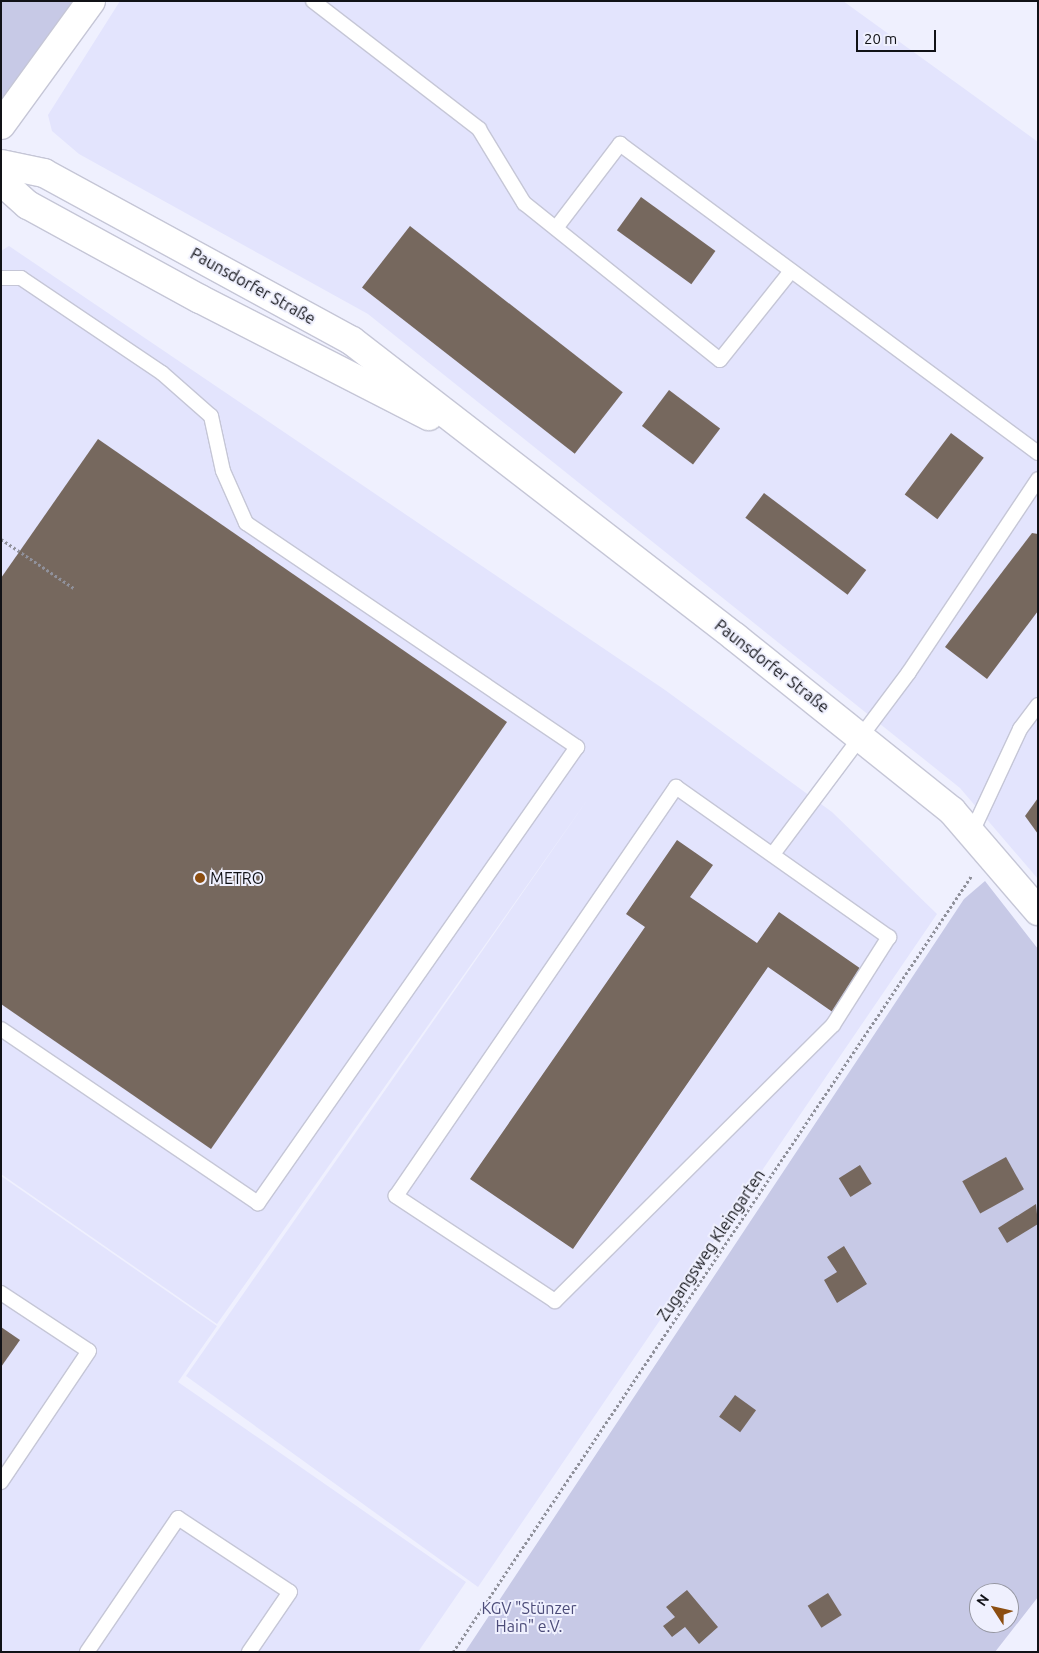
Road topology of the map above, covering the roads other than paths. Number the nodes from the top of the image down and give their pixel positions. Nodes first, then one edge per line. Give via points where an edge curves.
1 (91, 1) edge
2 (313, 1) edge
3 (1, 125) edge
4 (1, 164) edge
5 (1, 181) edge
6 (556, 228) junction
7 (791, 271) junction
8 (1, 278) edge
9 (485, 444) junction
10 (1038, 453) edge
11 (1038, 479) edge
12 (1038, 705) edge
13 (860, 736) junction
14 (980, 841) junction
15 (773, 854) junction
16 (1038, 911) edge
17 (1, 1029) edge
18 (1, 1293) edge
19 (1, 1482) edge
20 (87, 1652) edge
21 (249, 1652) edge

1 - 3 main road
2 - 6 lane via 479,129 524,203
4 - 9 main road, Paunsdorfer Straße via 44,173 352,341
5 - 9 main road, Paunsdorfer Straße via 28,205 200,299
6 - 7 lane via 620,144
6 - 7 lane via 720,360
7 - 10 lane
8 - 17 lane via 21,278 162,373 211,416 223,471 246,524 577,747 258,1203
9 - 13 main road, Paunsdorfer Straße
11 - 13 lane via 909,672
12 - 14 lane via 1020,729
13 - 14 main road, Paunsdorfer Straße via 952,811
13 - 15 lane
14 - 16 main road, Paunsdorfer Straße
15 - 15 lane via 676,787 396,1196 555,1301 833,1025 889,936
18 - 19 lane via 88,1351
20 - 21 lane via 178,1518 290,1592

